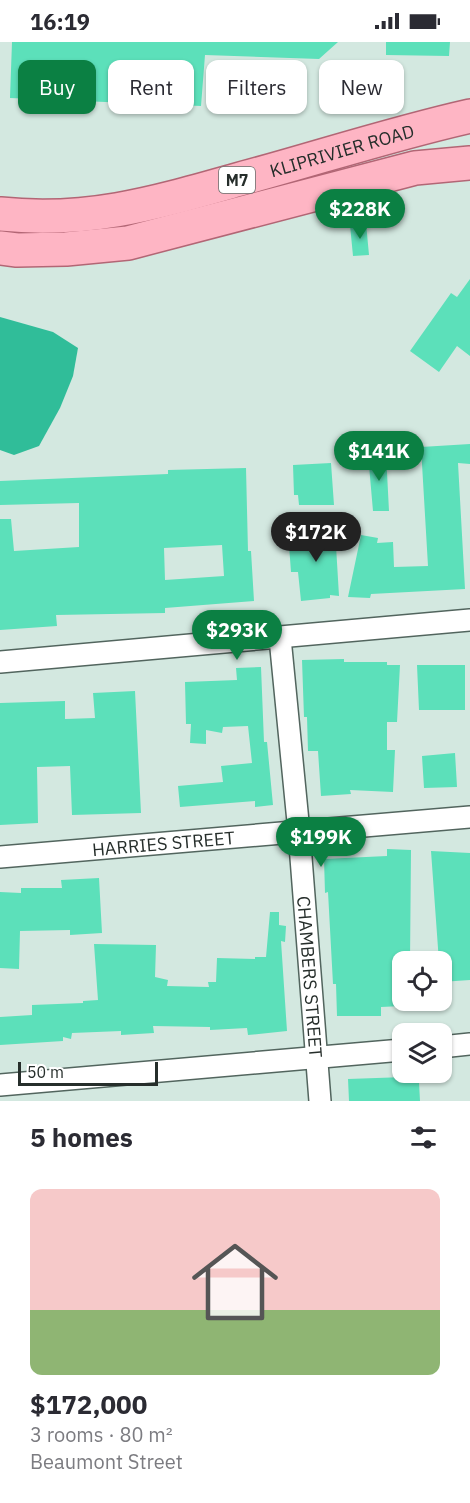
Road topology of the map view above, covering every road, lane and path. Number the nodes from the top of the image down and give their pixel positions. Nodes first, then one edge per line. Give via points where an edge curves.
1 (470, 116) edge
2 (470, 163) edge
3 (0, 214) edge
4 (0, 249) edge
5 (470, 620) edge
6 (280, 638) junction
7 (0, 662) edge
8 (470, 817) edge
9 (299, 832) junction
10 (0, 857) edge
11 (470, 1044) edge
12 (452, 1046) edge
13 (392, 1051) edge
14 (316, 1057) junction
15 (0, 1085) edge
16 (320, 1101) edge

1 - 3 main road, KLIPRIVIER ROAD / M7 via 126,210 58,216
2 - 4 main road, KLIPRIVIER ROAD / M7 via 415,168 128,243 66,249
5 - 6 street
6 - 7 street
6 - 9 street, CHAMBERS STREET
8 - 9 street, HARRIES STREET
9 - 10 street, HARRIES STREET
9 - 14 street, CHAMBERS STREET
11 - 12 street
13 - 14 street
14 - 15 street
14 - 16 street, CHAMBERS STREET

